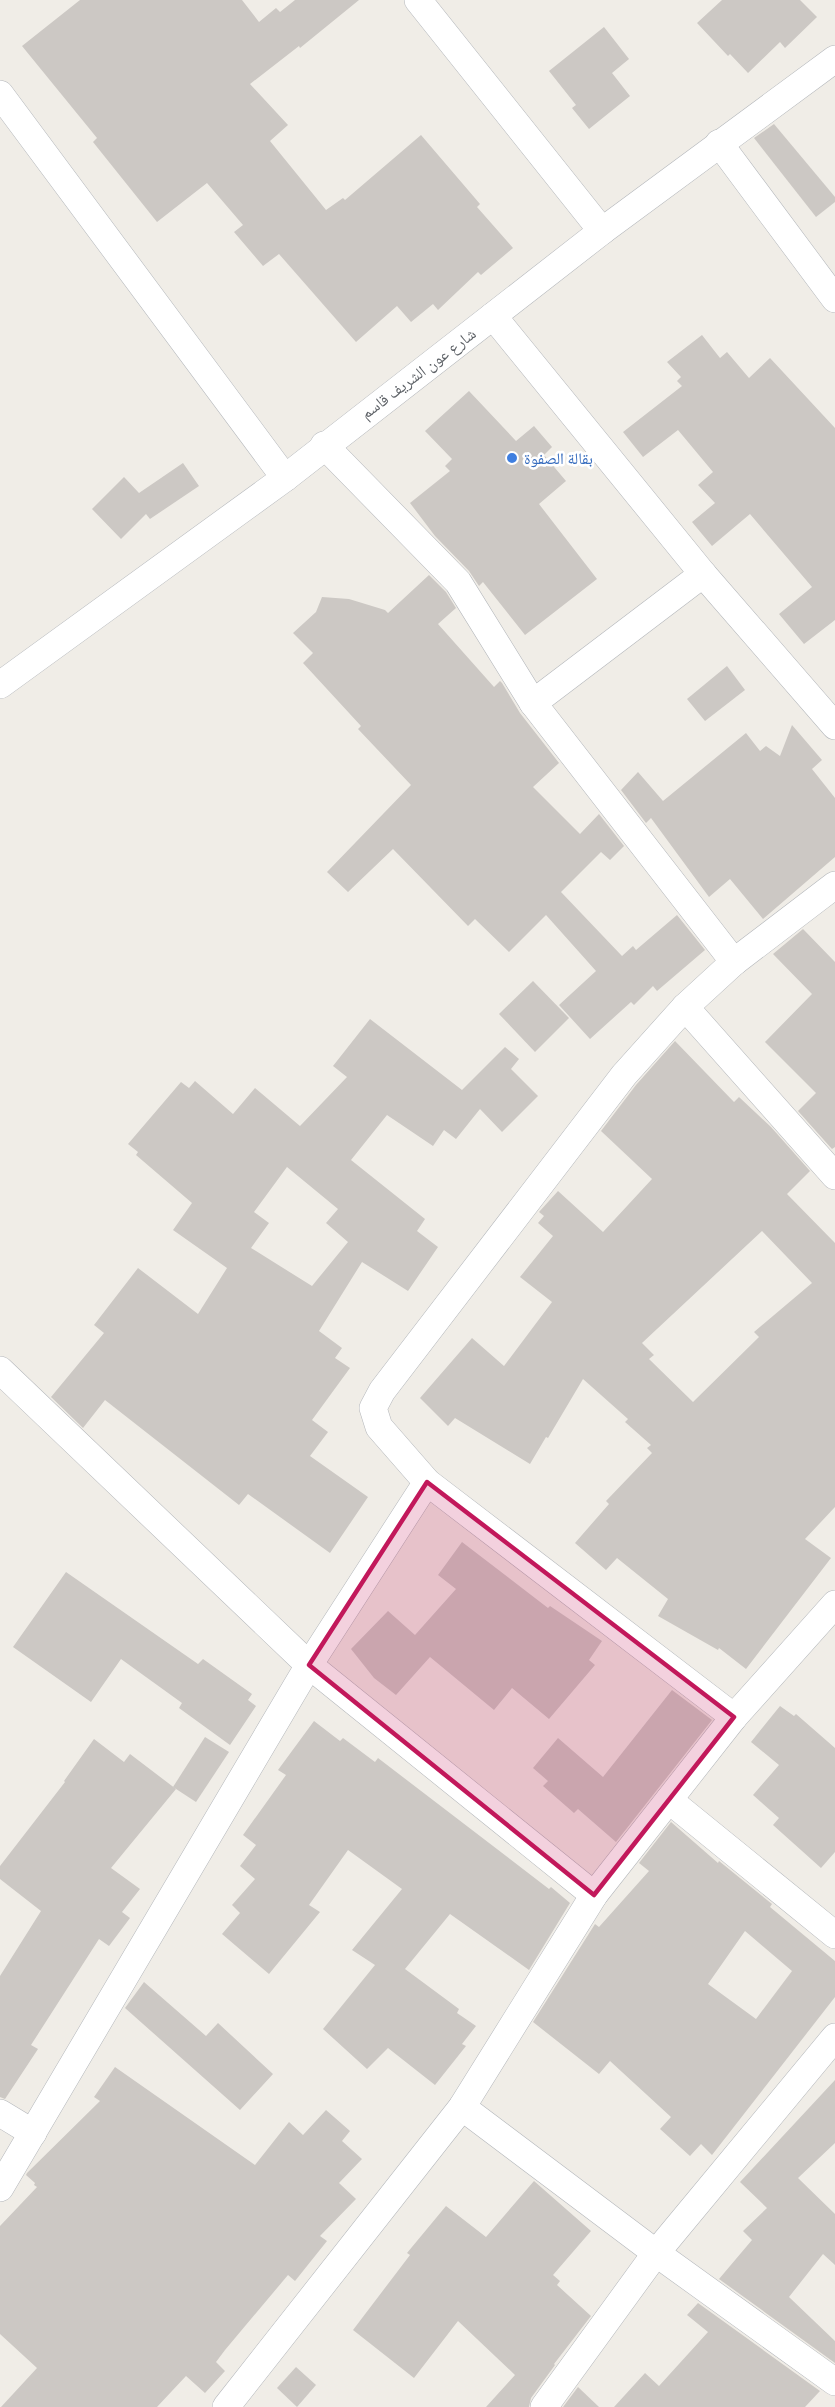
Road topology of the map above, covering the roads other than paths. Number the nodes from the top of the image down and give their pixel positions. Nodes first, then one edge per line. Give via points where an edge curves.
1 (418, 0) edge
2 (835, 59) edge
3 (0, 94) edge
4 (719, 143) junction
5 (602, 231) junction
6 (835, 299) edge
7 (493, 316) junction
8 (324, 445) junction
9 (285, 478) junction
10 (703, 574) junction
11 (0, 685) edge
12 (533, 703) junction
13 (835, 726) edge
14 (835, 885) edge
15 (734, 962) junction
16 (685, 1007) junction
17 (835, 1176) edge
18 (0, 1370) edge
19 (427, 1482) junction
20 (835, 1604) edge
21 (309, 1665) junction
22 (734, 1717) junction
23 (669, 1800) junction
24 (594, 1895) junction
25 (835, 1935) edge
26 (835, 2037) edge
27 (462, 2107) junction
28 (0, 2113) edge
29 (33, 2133) junction
30 (0, 2188) edge
31 (656, 2253) junction
32 (835, 2382) edge
33 (226, 2407) edge
34 (544, 2407) edge

1 - 5 street
2 - 4 street, شارع عون الشريف قاسم
3 - 9 street
4 - 5 street, شارع عون الشريف قاسم
4 - 6 street
5 - 7 street, شارع عون الشريف قاسم
7 - 8 street, شارع عون الشريف قاسم
7 - 10 street
8 - 9 street, شارع عون الشريف قاسم
8 - 12 street via 458,582
9 - 11 street, شارع عون الشريف قاسم
10 - 12 street
10 - 13 street
12 - 15 street
14 - 15 street
15 - 16 street
16 - 17 street
16 - 19 street via 566,1148 382,1391 373,1408 379,1427
18 - 21 street
19 - 21 street
19 - 22 street
20 - 22 street
21 - 24 street
21 - 29 street
22 - 23 street
23 - 24 street
23 - 25 street
24 - 27 street
26 - 31 street
27 - 31 street
27 - 33 street
28 - 29 street
29 - 30 street
31 - 32 street
31 - 34 street

